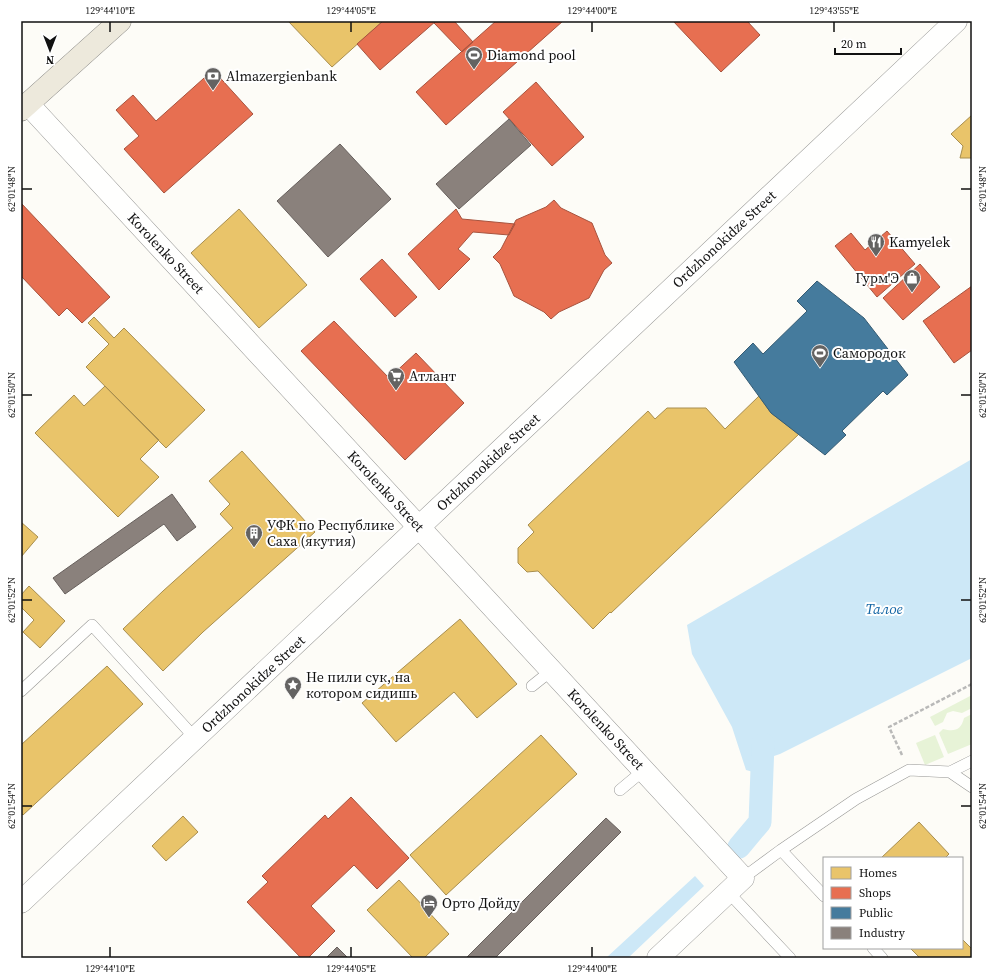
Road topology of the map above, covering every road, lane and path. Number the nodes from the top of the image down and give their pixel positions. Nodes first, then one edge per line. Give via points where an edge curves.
1 (120, 21) edge
2 (956, 21) edge
3 (25, 107) edge
4 (419, 527) junction
5 (552, 670) junction
6 (972, 684) edge
7 (532, 686) dead end
8 (21, 691) edge
9 (195, 738) junction
10 (972, 761) edge
11 (644, 770) junction
12 (909, 770) junction
13 (950, 772) junction
14 (972, 787) edge
15 (620, 790) dead end
16 (781, 850) junction
17 (736, 885) junction
18 (823, 895) edge
19 (21, 902) edge
20 (873, 949) edge
21 (658, 958) edge
22 (790, 958) edge
23 (881, 958) edge

1 - 3 main road
2 - 4 street, Ordzhonokidze Street
3 - 4 street, Korolenko Street
4 - 5 street, Korolenko Street
4 - 9 street, Ordzhonokidze Street
5 - 7 lane
5 - 11 street, Korolenko Street
6 - 12 path via 889,727
8 - 9 lane via 92,625
9 - 19 street, Ordzhonokidze Street
10 - 13 lane
11 - 15 lane
11 - 17 street, Korolenko Street
12 - 13 lane
12 - 16 lane via 856,799
13 - 14 lane
16 - 17 lane
16 - 18 lane
17 - 21 street
17 - 22 lane
20 - 23 lane

